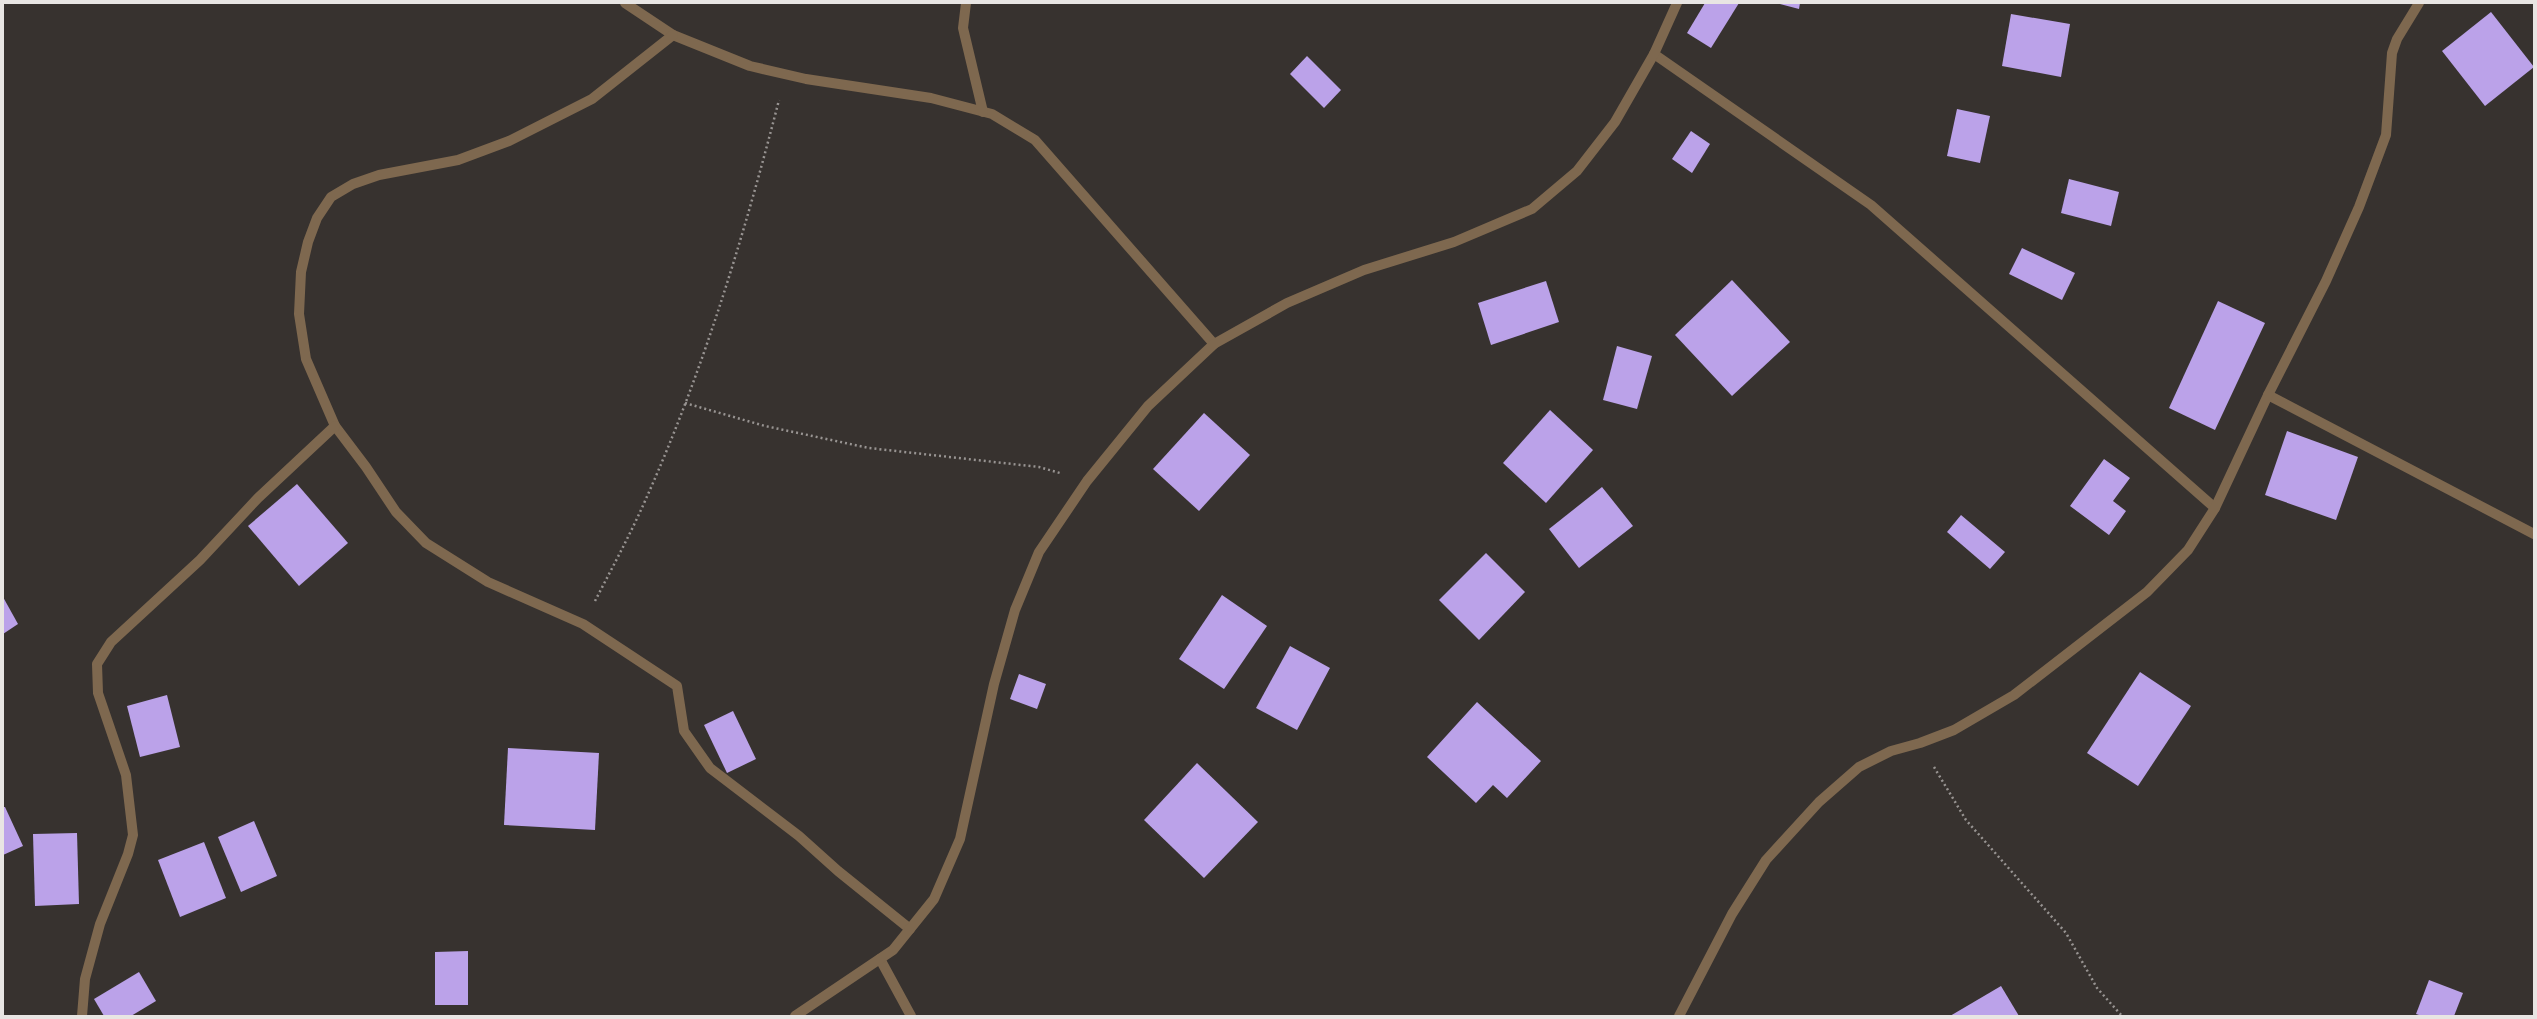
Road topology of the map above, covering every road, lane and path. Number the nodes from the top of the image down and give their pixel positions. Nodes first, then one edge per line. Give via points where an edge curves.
1 (625, 3) edge
2 (966, 3) edge
3 (1677, 3) edge
4 (2419, 3) edge
5 (673, 35) junction
6 (1654, 54) junction
7 (786, 74) junction
8 (983, 112) junction
9 (1214, 344) junction
10 (2268, 395) junction
11 (685, 403) junction
12 (334, 426) junction
13 (1087, 481) junction
14 (2215, 508) junction
15 (2534, 534) edge
16 (583, 624) junction
17 (1920, 743) junction
18 (910, 929) junction
19 (880, 959) junction
20 (82, 1016) edge
21 (794, 1016) edge
22 (911, 1016) edge
23 (1679, 1016) edge
24 (2122, 1016) edge

1 - 5 street
2 - 8 street via 963,28
3 - 6 street
4 - 10 street via 2397,39 2392,53 2390,116 2376,166 2326,281
5 - 7 street via 750,66
5 - 12 street via 592,99 509,140 458,160 379,175 353,184 331,197 317,218 308,242 301,272 299,314 306,359
6 - 9 street via 1615,122 1577,171 1532,209 1454,242 1364,270 1286,303
6 - 14 street via 1871,205
7 - 8 street via 878,92 931,98
7 - 11 path via 752,205
8 - 9 street via 992,114 1035,140
9 - 13 street via 1148,406
10 - 14 street
10 - 15 street
11 - 13 path via 765,426 854,446 1039,467
11 - 16 path via 645,502
12 - 16 street via 396,512 426,543 488,582
12 - 20 street via 258,498 200,560 111,642 97,664 98,693 126,775 133,835 100,924 85,979
13 - 18 street via 1039,552 1015,610 994,684 960,839 934,899
14 - 17 street via 2188,550 2147,592 2014,695 1954,730
16 - 18 street via 677,686 684,731 710,768 799,836
17 - 23 street via 1891,751 1859,767 1819,802 1766,860 1732,914
17 - 24 path via 1966,820 2066,933 2097,988
18 - 19 street via 893,950
19 - 21 street
19 - 22 street

